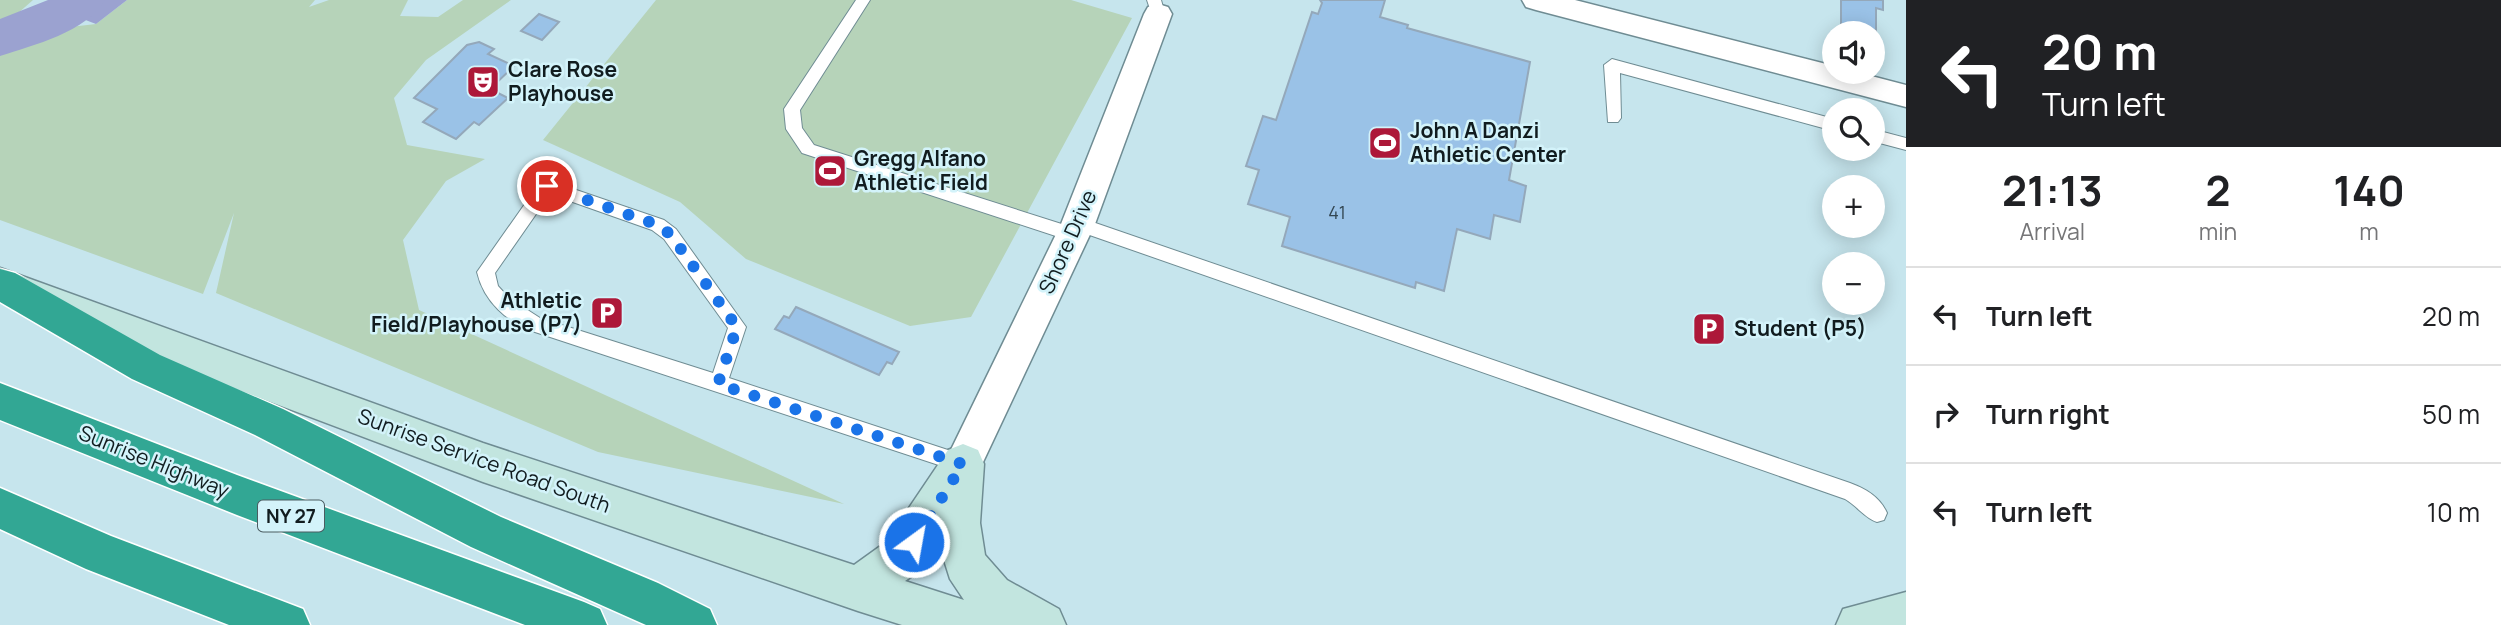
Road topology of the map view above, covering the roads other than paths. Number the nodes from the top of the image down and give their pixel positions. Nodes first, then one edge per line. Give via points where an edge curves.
1 (863, 0) edge
2 (1536, 0) edge
3 (1156, 7) edge
4 (1906, 96) edge
5 (1613, 118) dead end
6 (1822, 122) edge
7 (1885, 138) edge
8 (1906, 144) edge
9 (1076, 230) junction
10 (1, 284) edge
11 (718, 384) junction
12 (0, 401) edge
13 (963, 464) junction
14 (0, 508) edge
15 (1877, 513) dead end
16 (858, 589) junction
17 (1906, 615) edge
18 (287, 625) edge
19 (584, 625) edge
20 (694, 625) edge
21 (972, 625) edge
22 (1043, 625) edge
23 (1859, 625) edge

1 - 9 lane via 792,109 794,129 808,149
2 - 4 street
3 - 9 street, Shore Drive
5 - 6 lane via 1612,65
7 - 8 lane
9 - 13 street, Shore Drive
9 - 15 lane via 1850,492
10 - 16 main road, Sunrise Service Road South via 260,382
10 - 20 highway via 146,367 269,422 486,532
11 - 11 lane via 535,324 500,302 488,286 486,272 547,186 658,225 670,234 737,327
11 - 13 lane
12 - 19 highway, Sunrise Highway / NY 27
13 - 16 main road via 908,549
13 - 22 main road via 957,524 963,563 987,594
14 - 18 highway via 102,554
16 - 21 main road, Sunrise Service Road South
17 - 23 main road

